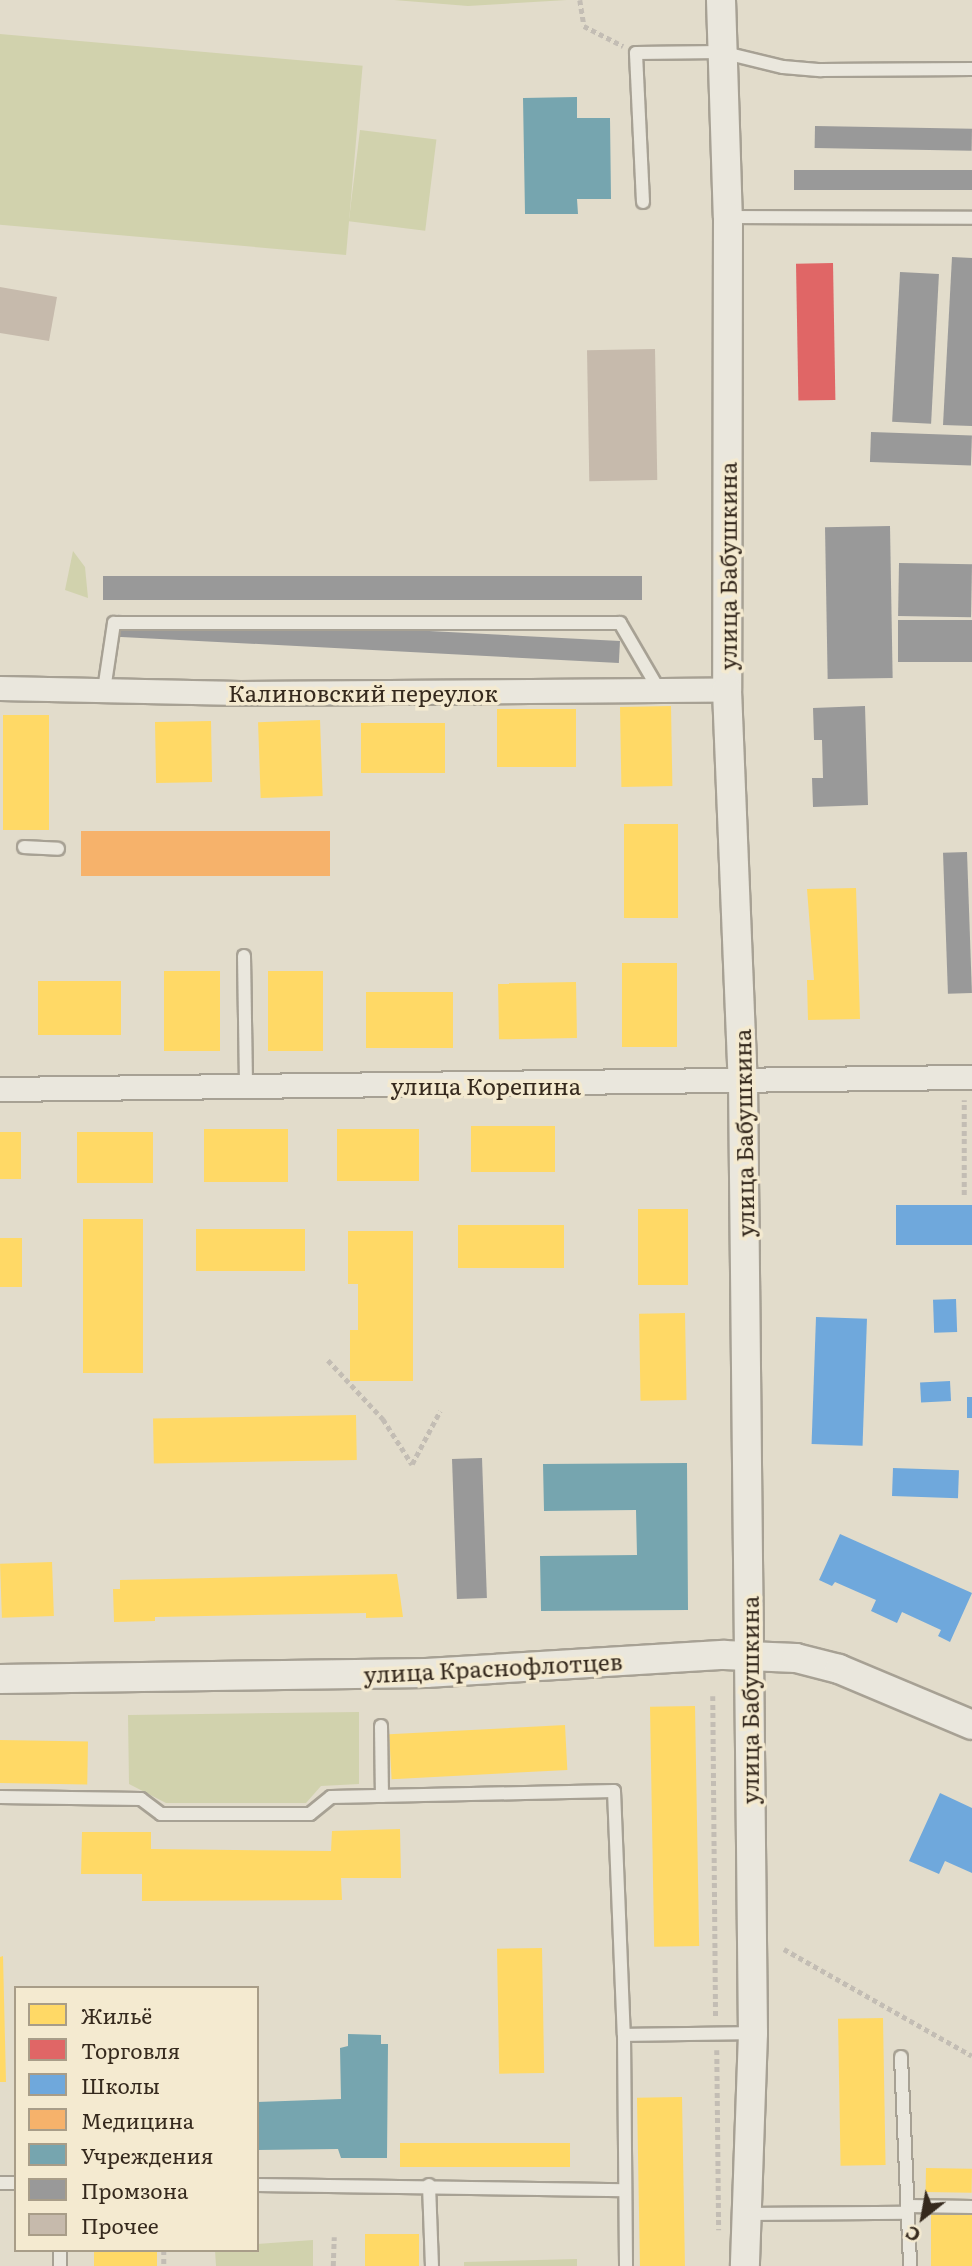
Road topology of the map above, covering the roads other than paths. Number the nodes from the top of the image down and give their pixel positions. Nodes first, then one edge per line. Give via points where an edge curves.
1 (721, 0) edge
2 (721, 51) junction
3 (972, 69) edge
4 (643, 202) dead end
5 (728, 217) junction
6 (972, 218) edge
7 (0, 688) edge
8 (104, 690) junction
9 (659, 690) junction
10 (727, 690) junction
11 (24, 847) dead end
12 (58, 849) dead end
13 (244, 956) dead end
14 (972, 1077) edge
15 (743, 1082) junction
16 (246, 1083) junction
17 (0, 1089) edge
18 (746, 1655) junction
19 (0, 1679) edge
20 (972, 1725) edge
21 (380, 1726) dead end
22 (382, 1796) junction
23 (0, 1797) edge
24 (753, 2033) junction
25 (624, 2035) junction
26 (901, 2057) dead end
27 (259, 2185) edge
28 (429, 2185) junction
29 (625, 2190) junction
30 (972, 2207) edge
31 (908, 2209) junction
32 (745, 2214) junction
33 (432, 2266) edge
34 (626, 2266) edge
35 (745, 2266) edge
36 (910, 2266) edge

1 - 2 street, улица Бабушкина
2 - 3 lane via 783,67 821,70
2 - 4 lane via 636,53
2 - 5 street, улица Бабушкина
5 - 6 lane
5 - 10 street, улица Бабушкина
7 - 8 street, Калиновский переулок
8 - 9 street, Калиновский переулок
8 - 9 lane via 114,623 620,623
9 - 10 street, Калиновский переулок
10 - 15 street, улица Бабушкина
11 - 12 lane
13 - 16 lane
14 - 15 street, улица Корепина
15 - 16 street, улица Корепина
15 - 18 street, улица Бабушкина
16 - 17 street, улица Корепина
18 - 19 street, улица Краснофлотцев via 426,1673
18 - 20 street, улица Краснофлотцев via 796,1658 839,1669
18 - 24 street, улица Бабушкина
21 - 22 lane
22 - 23 lane via 331,1797 310,1814 160,1814 141,1799
22 - 25 lane via 614,1791
24 - 25 lane
24 - 32 street, улица Бабушкина
25 - 29 lane
26 - 31 lane
27 - 28 lane
28 - 29 lane
28 - 33 lane
29 - 34 lane
30 - 31 lane
31 - 32 lane
31 - 36 lane
32 - 35 street, улица Бабушкина

